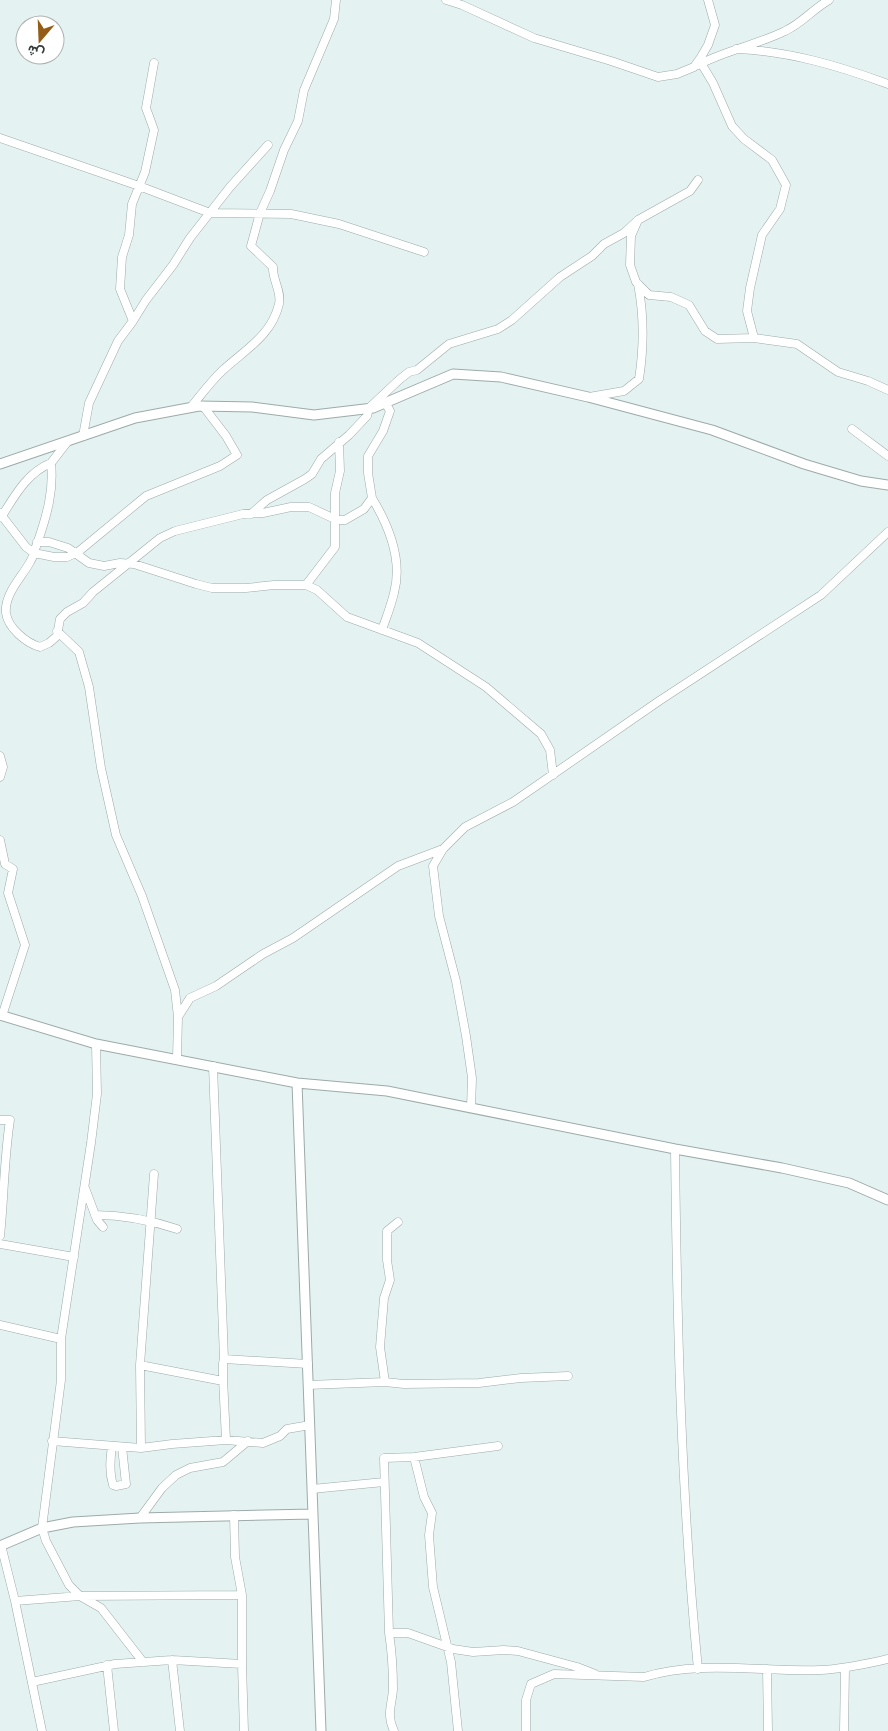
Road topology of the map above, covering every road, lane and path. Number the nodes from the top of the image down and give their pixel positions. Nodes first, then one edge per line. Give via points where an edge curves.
1 (336, 0) edge
2 (446, 0) edge
3 (708, 0) edge
4 (829, 0) edge
5 (736, 49) junction
6 (154, 63) dead end
7 (698, 65) junction
8 (888, 84) edge
9 (0, 138) edge
10 (268, 145) dead end
11 (698, 180) dead end
12 (139, 186) junction
13 (210, 213) junction
14 (260, 213) junction
15 (638, 220) junction
16 (424, 252) dead end
17 (638, 284) junction
18 (133, 322) junction
19 (754, 338) junction
20 (888, 390) edge
21 (588, 397) junction
22 (385, 402) junction
23 (203, 406) junction
24 (191, 408) junction
25 (369, 408) junction
26 (852, 429) dead end
27 (83, 436) junction
28 (68, 441) junction
29 (339, 442) junction
30 (888, 456) edge
31 (51, 462) junction
32 (0, 464) edge
33 (888, 485) edge
34 (372, 498) junction
35 (251, 514) junction
36 (1, 515) edge
37 (335, 519) junction
38 (888, 532) edge
39 (37, 542) junction
40 (76, 552) junction
41 (34, 553) junction
42 (127, 564) junction
43 (306, 585) junction
44 (382, 630) junction
45 (58, 631) junction
46 (0, 756) edge
47 (553, 775) junction
48 (0, 777) edge
49 (0, 840) edge
50 (443, 849) junction
51 (1, 1016) edge
52 (178, 1017) junction
53 (96, 1044) junction
54 (176, 1059) junction
55 (214, 1066) junction
56 (297, 1083) junction
57 (471, 1108) junction
58 (0, 1120) edge
59 (675, 1149) junction
60 (154, 1174) dead end
61 (84, 1186) junction
62 (888, 1200) edge
63 (95, 1215) junction
64 (150, 1221) junction
65 (398, 1222) dead end
66 (103, 1227) dead end
67 (176, 1229) dead end
68 (0, 1236) edge
69 (0, 1244) edge
70 (74, 1257) junction
71 (0, 1326) edge
72 (61, 1339) junction
73 (224, 1359) junction
74 (308, 1364) junction
75 (140, 1365) junction
76 (568, 1376) dead end
77 (223, 1378) junction
78 (385, 1382) junction
79 (308, 1385) junction
80 (310, 1424) junction
81 (226, 1440) junction
82 (52, 1441) junction
83 (248, 1441) junction
84 (112, 1446) junction
85 (498, 1446) dead end
86 (122, 1447) junction
87 (141, 1448) junction
88 (414, 1457) junction
89 (384, 1482) junction
90 (312, 1489) junction
91 (313, 1514) junction
92 (234, 1515) junction
93 (140, 1518) junction
94 (42, 1528) junction
95 (1, 1546) edge
96 (242, 1595) junction
97 (80, 1596) junction
98 (15, 1601) junction
99 (388, 1633) junction
100 (447, 1646) junction
101 (888, 1659) edge
102 (172, 1660) junction
103 (143, 1662) junction
104 (242, 1664) junction
105 (107, 1665) junction
106 (698, 1668) junction
107 (767, 1669) junction
108 (845, 1669) junction
109 (600, 1676) junction
110 (32, 1682) junction
111 (42, 1731) edge
112 (114, 1731) edge
113 (180, 1731) edge
114 (244, 1731) edge
115 (321, 1731) edge
116 (394, 1731) edge
117 (458, 1731) edge
118 (526, 1731) edge
119 (768, 1731) edge
120 (844, 1731) edge

1 - 14 street via 334,19 304,90 298,121
2 - 7 street via 534,38 658,77 677,74
3 - 7 street via 715,24
4 - 5 street via 787,30
5 - 7 street
5 - 8 street via 818,60
6 - 12 street via 146,108 154,130
7 - 19 street via 713,83 732,126 772,160 786,185 780,208 762,235 750,288 747,311
9 - 12 street
10 - 13 street
11 - 15 street via 690,192
12 - 13 street
12 - 18 street via 132,204 122,257 120,288
13 - 14 street
13 - 18 street
14 - 16 street via 291,214 339,224
14 - 24 street via 251,246 273,267 280,302 272,325 223,370
15 - 17 street via 631,236 630,265
15 - 25 street via 560,277 512,320 498,329 449,344 417,370 400,379
17 - 19 street via 649,295 670,297 689,305 705,331 716,339
17 - 21 street via 643,332 639,378 624,391
18 - 27 street via 118,341 89,402
19 - 20 street via 796,344 838,372
21 - 22 street via 501,377 453,374
21 - 33 street via 712,430 861,481
22 - 25 street
22 - 34 street via 390,411 368,456
23 - 24 street
23 - 25 street via 252,407 314,415
23 - 40 street via 237,456 146,496
24 - 27 street via 135,418
25 - 29 street via 367,416
26 - 30 street
27 - 28 street
28 - 31 street
28 - 32 street
29 - 35 street via 321,459 312,474 267,500
29 - 37 street via 340,472 335,493
31 - 36 street via 32,475
31 - 39 street via 50,503
34 - 37 street via 364,509 354,515 345,520
34 - 44 street via 385,518 393,540 397,567 394,592
35 - 37 street via 309,507
35 - 42 street via 175,531 160,538
36 - 41 street
37 - 43 street via 335,548
38 - 47 street via 821,595
39 - 40 street via 49,542
39 - 41 street
40 - 41 street via 67,558
40 - 42 street via 89,562 104,566
41 - 45 street via 10,595 6,612 10,625 24,639 40,647 49,643
42 - 43 street via 212,588
42 - 45 street via 83,604 67,612 60,619
43 - 44 street via 317,590 347,617
44 - 47 street via 418,643 486,686 540,734 550,750
45 - 52 street via 79,652 89,687 101,768 116,835 142,896 175,990
46 - 48 street via 3,767
47 - 50 street via 513,802 465,827
49 - 51 street via 5,864 13,869 8,893 25,946
50 - 52 street via 398,866 292,938 216,986 190,998
50 - 57 street via 433,866 439,916 466,1036 472,1078
51 - 53 street
52 - 54 street
53 - 54 street
53 - 61 street via 97,1094
54 - 55 street
55 - 56 street
55 - 73 street
56 - 57 street via 387,1091
56 - 74 street
57 - 59 street
58 - 68 street via 10,1120
59 - 62 street via 849,1183
59 - 106 street via 681,1428
60 - 64 street
61 - 63 street
61 - 70 street
63 - 64 street
63 - 66 street
64 - 67 street
64 - 75 street
65 - 78 street via 387,1231 390,1280 384,1298 380,1347
69 - 70 street
70 - 72 street
71 - 72 street
72 - 82 street via 61,1380
73 - 74 street
73 - 77 street
74 - 79 street
75 - 77 street via 223,1381
75 - 87 street
76 - 78 street via 479,1383
77 - 81 street
78 - 79 street
79 - 80 street
80 - 83 street via 287,1429 280,1436 263,1443
80 - 90 street
81 - 83 street
81 - 87 street
82 - 84 street
82 - 94 street
83 - 93 street via 223,1462 190,1468 176,1475
84 - 86 street
84 - 86 street via 110,1464 113,1485 116,1486 126,1484
85 - 88 street
86 - 87 street
88 - 89 street via 384,1458
88 - 100 street via 424,1497 432,1513 429,1535 433,1587
89 - 90 street
89 - 99 street
90 - 91 street
91 - 92 street
91 - 115 street
92 - 93 street
92 - 96 street via 235,1557
93 - 94 street via 73,1522
94 - 95 street
94 - 97 street via 69,1585
95 - 98 street
96 - 97 street
96 - 104 street
97 - 98 street
97 - 103 street via 101,1608
98 - 110 street
99 - 100 street via 408,1633
99 - 116 street via 393,1689 389,1721
100 - 109 street via 473,1652 518,1651
100 - 117 street
101 - 108 street
102 - 103 street
102 - 104 street
102 - 113 street
103 - 105 street
104 - 114 street
105 - 110 street
105 - 112 street
106 - 107 street
106 - 109 street via 644,1677
107 - 108 street
107 - 119 street
108 - 120 street
109 - 118 street via 554,1674 531,1684 526,1700
110 - 111 street

